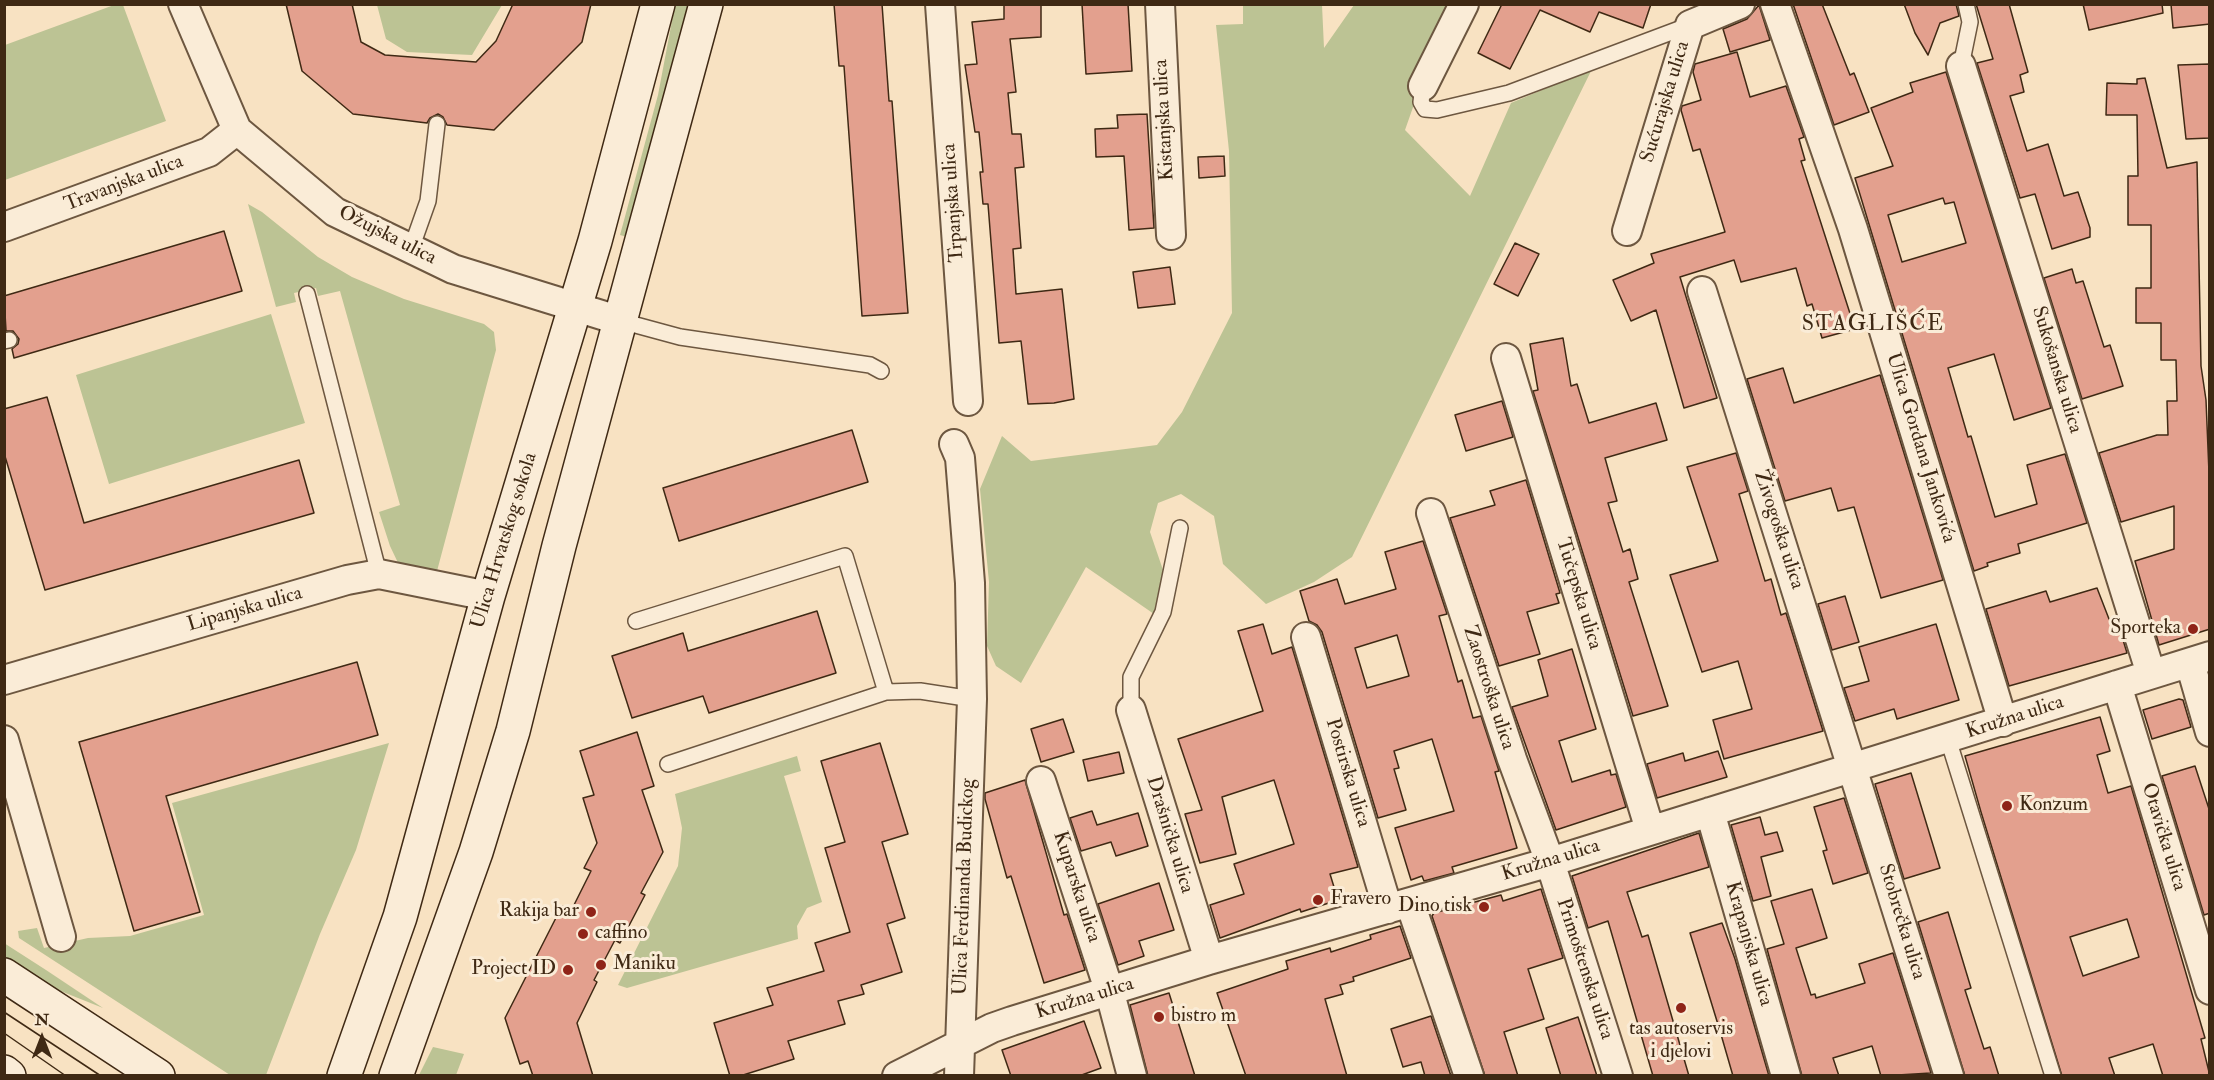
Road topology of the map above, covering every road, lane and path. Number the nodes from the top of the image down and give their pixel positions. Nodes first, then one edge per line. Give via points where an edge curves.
1 (183, 4) edge
2 (658, 4) edge
3 (706, 4) edge
4 (940, 4) edge
5 (1160, 4) edge
6 (1464, 4) edge
7 (1740, 4) edge
8 (1775, 4) edge
9 (1966, 4) edge
10 (1690, 25) junction
11 (1961, 66) joint
12 (1423, 86) joint
13 (437, 124) dead end
14 (237, 130) junction
15 (4, 227) edge
16 (1627, 231) dead end
17 (1171, 235) dead end
18 (411, 249) junction
19 (1702, 291) dead end
20 (307, 294) dead end
21 (576, 308) junction
22 (621, 321) junction
23 (1506, 358) dead end
24 (880, 371) dead end
25 (968, 401) dead end
26 (954, 444) dead end
27 (1431, 513) dead end
28 (1180, 528) dead end
29 (379, 574) junction
30 (488, 596) junction
31 (636, 621) dead end
32 (1306, 637) dead end
33 (2200, 660) edge
34 (2151, 674) junction
35 (4, 680) edge
36 (2117, 685) junction
37 (886, 692) junction
38 (972, 699) junction
39 (1131, 710) joint
40 (2003, 722) junction
41 (2210, 732) edge
42 (1948, 739) junction
43 (4, 740) edge
44 (668, 764) dead end
45 (1854, 768) junction
46 (1041, 781) dead end
47 (1710, 812) junction
48 (1650, 830) junction
49 (1550, 862) junction
50 (1399, 906) junction
51 (61, 937) dead end
52 (1209, 960) junction
53 (4, 975) edge
54 (2210, 990) edge
55 (1110, 993) junction
56 (960, 1045) junction
57 (4, 1072) edge
58 (9, 1076) edge
59 (158, 1076) edge
60 (344, 1076) edge
61 (396, 1076) edge
62 (897, 1076) edge
63 (959, 1076) edge
64 (1132, 1076) edge
65 (1469, 1076) edge
66 (1618, 1076) edge
67 (1786, 1076) edge
68 (1949, 1076) edge
69 (2053, 1076) edge

1 - 14 street, Ožujska ulica
2 - 21 street, Ulica Hrvatskog sokola
3 - 22 street
4 - 25 street, Trpanjska ulica
5 - 17 street, Kistanjska ulica
6 - 12 street
7 - 10 street, Sućurajska ulica
8 - 40 street, Ulica Gordana Jankovića via 1853,229
9 - 11 lane via 1970,21
10 - 12 lane via 1509,93 1437,110 1425,109 1421,102
10 - 16 street, Sućurajska ulica
11 - 34 street, Sukošanska ulica
13 - 18 lane via 428,201
14 - 15 street, Travanjska ulica via 209,152
14 - 18 street, Ožujska ulica via 335,212
18 - 21 street, Ožujska ulica via 453,269
19 - 45 street, Živogoška ulica
20 - 29 lane
21 - 22 street, Ožujska ulica
21 - 30 street, Ulica Hrvatskog sokola
22 - 24 lane via 680,337 870,365
22 - 61 street via 513,731 476,852
23 - 48 street, Tučepska ulica
26 - 38 street, Ulica Ferdinanda Budickog via 960,458 970,583
27 - 49 street, Zaostroška ulica
28 - 39 lane via 1163,612 1131,677
29 - 30 street, Lipanjska ulica
29 - 35 street, Lipanjska ulica
30 - 60 street, Ulica Hrvatskog sokola via 400,917
31 - 37 lane via 845,556
32 - 50 street, Postirska ulica
33 - 34 street, Kružna ulica
33 - 41 street
34 - 36 street, Kružna ulica
36 - 40 street, Kružna ulica
36 - 54 street, Otavička ulica
37 - 38 lane via 920,691
37 - 44 lane
38 - 56 street, Ulica Ferdinanda Budickog
39 - 52 street, Drašnička ulica
40 - 42 street, Kružna ulica
42 - 45 street, Kružna ulica
42 - 69 lane
43 - 51 street
45 - 47 street, Kružna ulica
45 - 68 street, Stobrečka ulica
46 - 55 street, Kuparska ulica
47 - 48 street, Kružna ulica
47 - 67 street, Krapanjska ulica
48 - 49 street, Kružna ulica
49 - 50 street, Kružna ulica
49 - 66 street, Primoštenska ulica
50 - 52 street, Kružna ulica
50 - 65 street, Postirska ulica
52 - 55 street, Kružna ulica
53 - 59 street
55 - 56 street, Kružna ulica via 992,1028
55 - 64 street, Kuparska ulica
56 - 62 street, Kružna ulica
56 - 63 street, Ulica Ferdinanda Budickog
57 - 58 street

